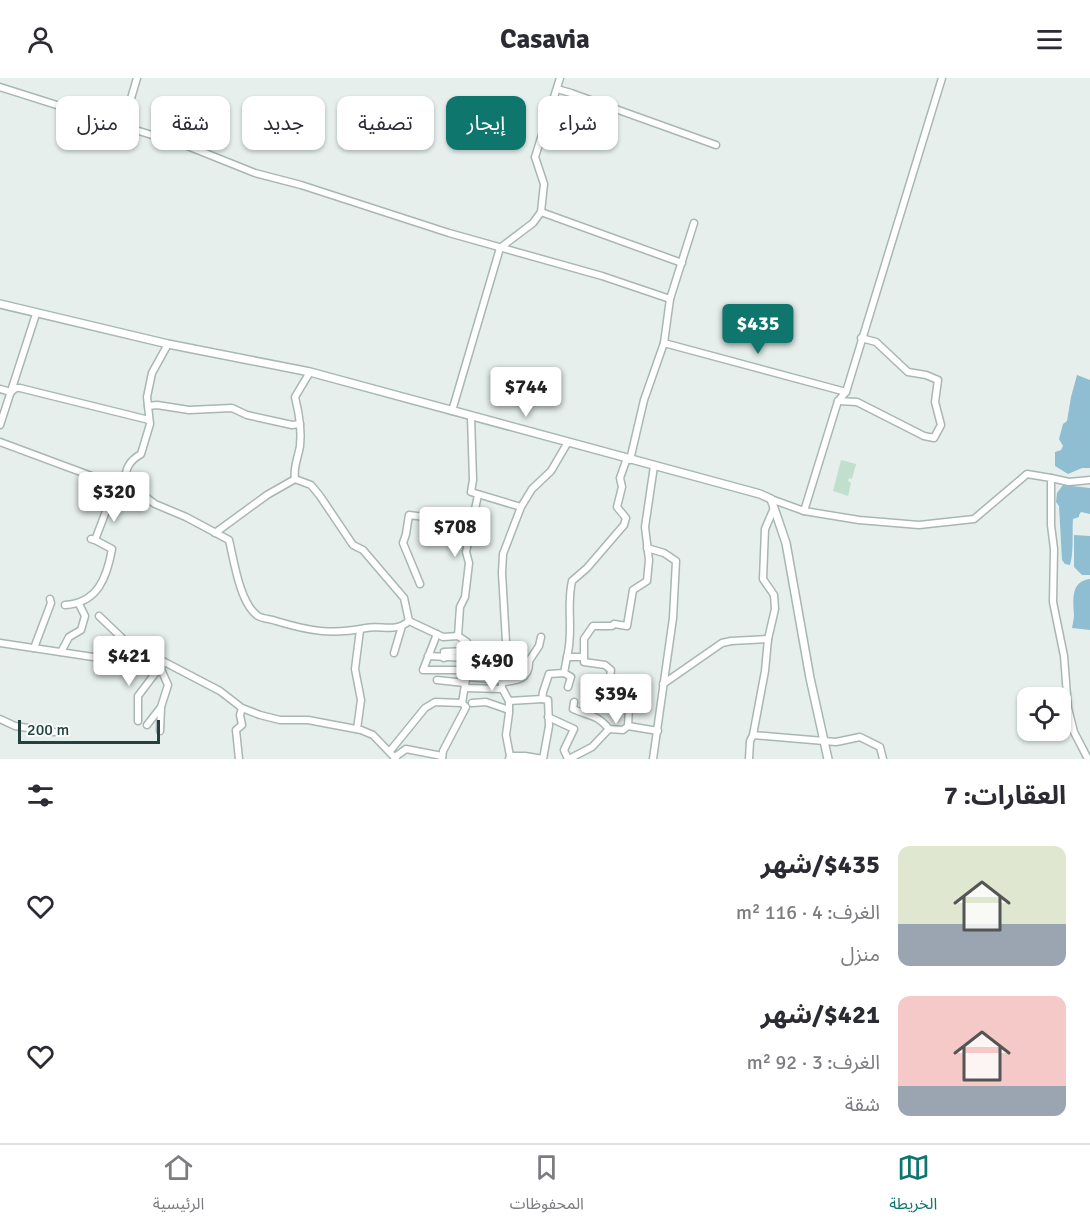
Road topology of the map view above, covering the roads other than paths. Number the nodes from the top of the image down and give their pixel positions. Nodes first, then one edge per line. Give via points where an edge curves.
1 (137, 78) edge
2 (560, 78) edge
3 (942, 78) edge
4 (0, 87) edge
5 (557, 89) junction
6 (132, 96) edge
7 (56, 105) edge
8 (139, 131) edge
9 (716, 145) dead end
10 (542, 212) junction
11 (694, 223) dead end
12 (500, 248) junction
13 (682, 263) junction
14 (670, 299) junction
15 (0, 304) edge
16 (36, 314) junction
17 (861, 338) junction
18 (664, 343) junction
19 (168, 344) junction
20 (310, 372) junction
21 (0, 388) edge
22 (10, 392) junction
23 (846, 392) junction
24 (838, 400) junction
25 (148, 406) junction
26 (452, 411) junction
27 (471, 416) junction
28 (149, 420) junction
29 (300, 424) junction
30 (0, 425) edge
31 (0, 442) edge
32 (568, 442) junction
33 (628, 459) junction
34 (654, 466) junction
35 (1051, 478) junction
36 (296, 479) junction
37 (1090, 480) edge
38 (478, 495) junction
39 (771, 499) junction
40 (521, 507) junction
41 (774, 508) junction
42 (804, 511) junction
43 (471, 523) junction
44 (215, 533) junction
45 (647, 548) junction
46 (420, 584) dead end
47 (50, 599) dead end
48 (65, 604) dead end
49 (79, 604) junction
50 (99, 616) dead end
51 (409, 621) junction
52 (402, 626) junction
53 (360, 630) junction
54 (437, 634) junction
55 (458, 636) junction
56 (541, 637) dead end
57 (768, 639) junction
58 (0, 643) edge
59 (34, 648) junction
60 (123, 648) junction
61 (61, 652) junction
62 (394, 653) dead end
63 (468, 655) junction
64 (428, 656) junction
65 (158, 657) junction
66 (567, 657) junction
67 (584, 657) junction
68 (160, 667) junction
69 (502, 671) junction
70 (564, 673) junction
71 (467, 677) junction
72 (610, 677) junction
73 (437, 680) dead end
74 (502, 683) junction
75 (663, 684) junction
76 (588, 685) dead end
77 (568, 687) dead end
78 (601, 692) junction
79 (542, 699) junction
80 (509, 701) junction
81 (574, 702) dead end
82 (471, 703) dead end
83 (462, 704) junction
84 (628, 706) junction
85 (161, 707) junction
86 (242, 708) junction
87 (509, 710) junction
88 (548, 717) junction
89 (0, 719) edge
90 (138, 721) dead end
91 (147, 725) dead end
92 (628, 726) junction
93 (357, 729) junction
94 (609, 729) junction
95 (160, 730) dead end
96 (658, 731) junction
97 (54, 732) dead end
98 (753, 735) junction
99 (825, 741) junction
100 (394, 756) edge
101 (442, 757) edge
102 (509, 758) edge
103 (239, 759) edge
104 (543, 759) edge
105 (568, 759) edge
106 (653, 759) edge
107 (748, 759) edge
108 (828, 759) edge
109 (883, 759) edge
110 (1088, 759) edge

1 - 6 street
2 - 5 street
3 - 17 street
4 - 7 street
5 - 9 street
5 - 10 street via 535,157 544,184
8 - 12 street via 255,172
10 - 12 street
10 - 13 street
11 - 13 street
12 - 14 street
12 - 26 street
13 - 14 street
14 - 18 street
15 - 16 street
16 - 19 street
16 - 22 street
17 - 23 street
17 - 24 street via 876,342 908,372 938,380 935,402 941,425 934,438 924,436 857,402
18 - 23 street
18 - 33 street
19 - 20 street
19 - 25 street via 152,373
20 - 26 street
20 - 29 street via 295,397
21 - 22 street
22 - 28 street via 20,388
22 - 30 street
23 - 24 street
24 - 42 street
25 - 28 street
25 - 29 street via 189,410 232,408 247,415
26 - 27 street
27 - 32 street
27 - 38 street via 471,492
28 - 44 street via 141,454 131,459 125,482 155,504
29 - 36 street
31 - 49 street via 105,481 108,506 93,540 113,550 104,580 94,595
32 - 33 street
32 - 40 street via 551,471 532,489
33 - 34 street
33 - 66 street via 620,478 617,507 626,518 624,525 572,581 572,640
34 - 39 street
34 - 45 street via 645,527
35 - 37 street via 1069,482
35 - 42 street via 1027,474 974,519 919,525
35 - 110 street via 1053,602 1064,656 1068,708 1074,732
36 - 44 street
36 - 51 street via 311,485 353,545 363,550 404,598
38 - 40 street
38 - 43 street
39 - 41 street
39 - 42 street
40 - 69 street via 503,554 506,642
41 - 57 street via 765,529 762,579 774,595
41 - 99 street via 786,543
43 - 46 street via 409,515 403,543
43 - 55 street via 465,552 469,563 467,588 460,607
44 - 53 street via 229,540 244,600 258,616 303,630
45 - 67 street via 647,581 633,590 627,626 593,626 584,639
45 - 75 street via 676,561 673,618
47 - 59 street
48 - 49 street
49 - 61 street via 85,616 81,630 69,637
50 - 60 street via 122,638
51 - 52 street
51 - 54 street
52 - 53 street via 393,630
52 - 62 street
53 - 93 street via 355,669 361,700
54 - 55 street
54 - 64 street
55 - 63 street via 467,642
56 - 74 street via 526,675
57 - 75 street via 722,643
57 - 98 street
58 - 59 street
59 - 61 street
60 - 61 street via 118,655 93,657
60 - 65 street via 137,645
63 - 64 street
63 - 71 street
64 - 71 street via 423,670
65 - 68 street
65 - 86 street via 220,691
66 - 67 street
66 - 70 street
67 - 72 street via 584,662 605,665
68 - 85 street via 168,685
68 - 90 street via 138,696
69 - 71 street
69 - 74 street
70 - 77 street via 571,677
70 - 79 street via 549,674
71 - 73 street
71 - 74 street
71 - 74 street
71 - 83 street
72 - 78 street
72 - 84 street via 630,688
74 - 80 street
75 - 96 street
76 - 78 street
78 - 84 street
79 - 80 street
79 - 88 street via 548,700
80 - 87 street
81 - 94 street via 573,709 589,713
82 - 87 street via 486,702
83 - 100 street via 435,702 425,708
83 - 101 street via 466,707
84 - 92 street
85 - 91 street
85 - 95 street
86 - 93 street via 280,720 308,720
86 - 103 street via 242,725 236,730
87 - 102 street
88 - 104 street
88 - 105 street via 574,729 564,750
89 - 97 street via 15,726
92 - 94 street via 623,730
92 - 96 street
93 - 100 street via 373,735
94 - 105 street via 592,747
96 - 106 street
98 - 99 street
98 - 107 street
99 - 108 street
99 - 109 street via 860,737 880,747
100 - 101 street via 406,749
102 - 104 street

